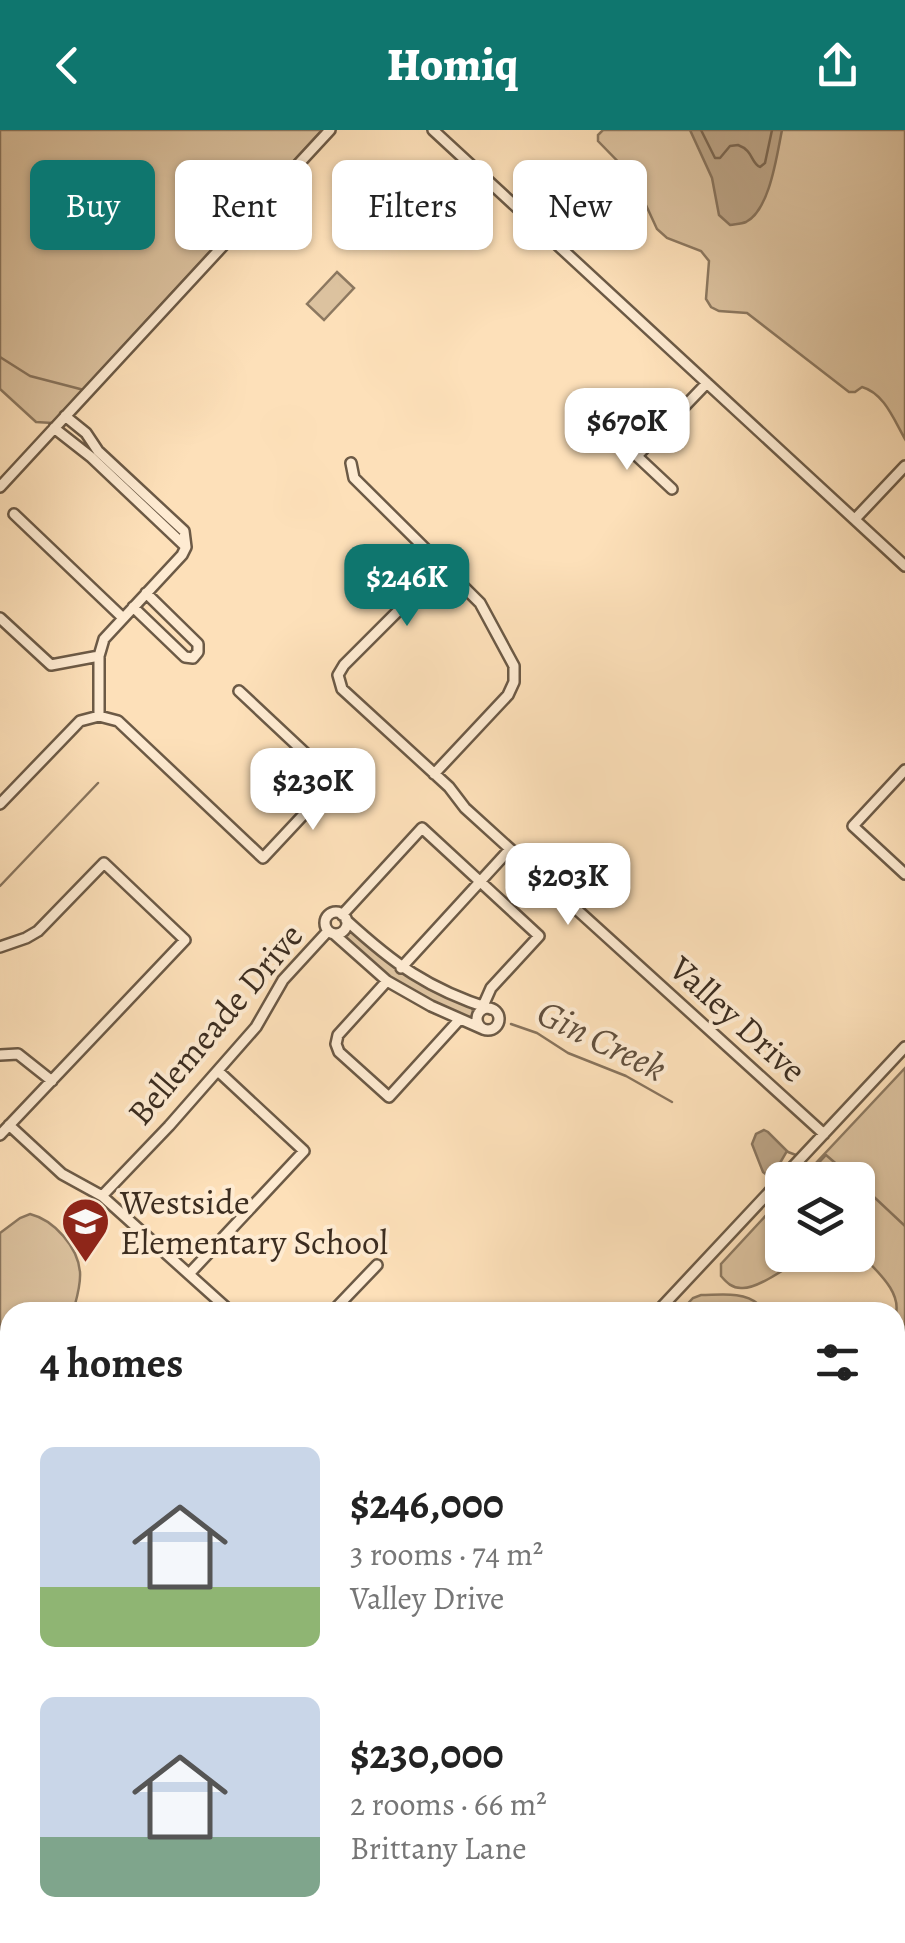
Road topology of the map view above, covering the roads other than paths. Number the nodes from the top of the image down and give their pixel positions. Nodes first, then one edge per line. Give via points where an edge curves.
1 (330, 130) edge
2 (433, 130) edge
3 (707, 383) junction
4 (65, 416) junction
5 (54, 428) junction
6 (608, 430) dead end
7 (637, 456) junction
8 (351, 462) dead end
9 (905, 466) edge
10 (0, 486) edge
11 (672, 489) dead end
12 (14, 514) dead end
13 (855, 520) junction
14 (186, 546) junction
15 (442, 566) junction
16 (905, 566) edge
17 (146, 593) junction
18 (133, 607) junction
19 (122, 617) junction
20 (0, 618) edge
21 (99, 656) junction
22 (239, 691) dead end
23 (99, 716) junction
24 (905, 770) edge
25 (434, 774) junction
26 (0, 804) edge
27 (510, 849) junction
28 (905, 874) edge
29 (480, 882) junction
30 (344, 918) junction
31 (331, 933) junction
32 (0, 948) edge
33 (402, 968) junction
34 (387, 981) junction
35 (487, 1007) junction
36 (460, 1020) junction
37 (483, 1029) junction
38 (905, 1048) edge
39 (0, 1055) edge
40 (218, 1070) junction
41 (52, 1081) junction
42 (9, 1126) junction
43 (824, 1134) junction
44 (0, 1135) edge
45 (102, 1196) junction
46 (377, 1264) dead end
47 (189, 1274) junction
48 (220, 1302) edge
49 (341, 1302) edge
50 (666, 1302) edge

1 - 4 street
2 - 3 street
3 - 7 street
3 - 13 street
4 - 5 street
4 - 14 street via 184,531
5 - 10 street
5 - 14 street
6 - 7 street
7 - 11 street
8 - 15 street via 354,478
9 - 13 street
12 - 19 street
13 - 16 street
14 - 17 street
15 - 25 street via 480,603 514,666 514,682
15 - 25 street, Valley Drive via 338,675 342,689
17 - 18 street
17 - 18 street via 198,644 193,658 184,657
18 - 19 street
19 - 21 street
20 - 21 street via 51,665
21 - 23 street
22 - 23 street via 335,781 263,858 118,721
23 - 26 street via 80,720
24 - 28 street via 853,826
25 - 27 street, Valley Drive
27 - 29 street
27 - 43 street, Valley Drive
29 - 30 street, Bellemeade Drive via 422,828
29 - 33 street
29 - 35 street, Bellemeade Drive via 539,936 491,988
30 - 31 street via 344,931
30 - 31 street via 329,914 324,924
30 - 33 street
31 - 34 street
31 - 40 street, Bellemeade Drive via 283,980 261,1022
32 - 41 street via 38,931 104,863 185,940
33 - 35 street
34 - 36 street
34 - 36 street via 336,1044 389,1098
35 - 37 street via 478,1013
35 - 37 street via 498,1024
36 - 37 street
38 - 43 street
39 - 41 street via 18,1054
40 - 45 street, Bellemeade Drive
40 - 47 street via 304,1151
41 - 42 street
42 - 44 street
42 - 45 street via 62,1174
43 - 50 street
45 - 47 street
46 - 49 street
47 - 48 street

